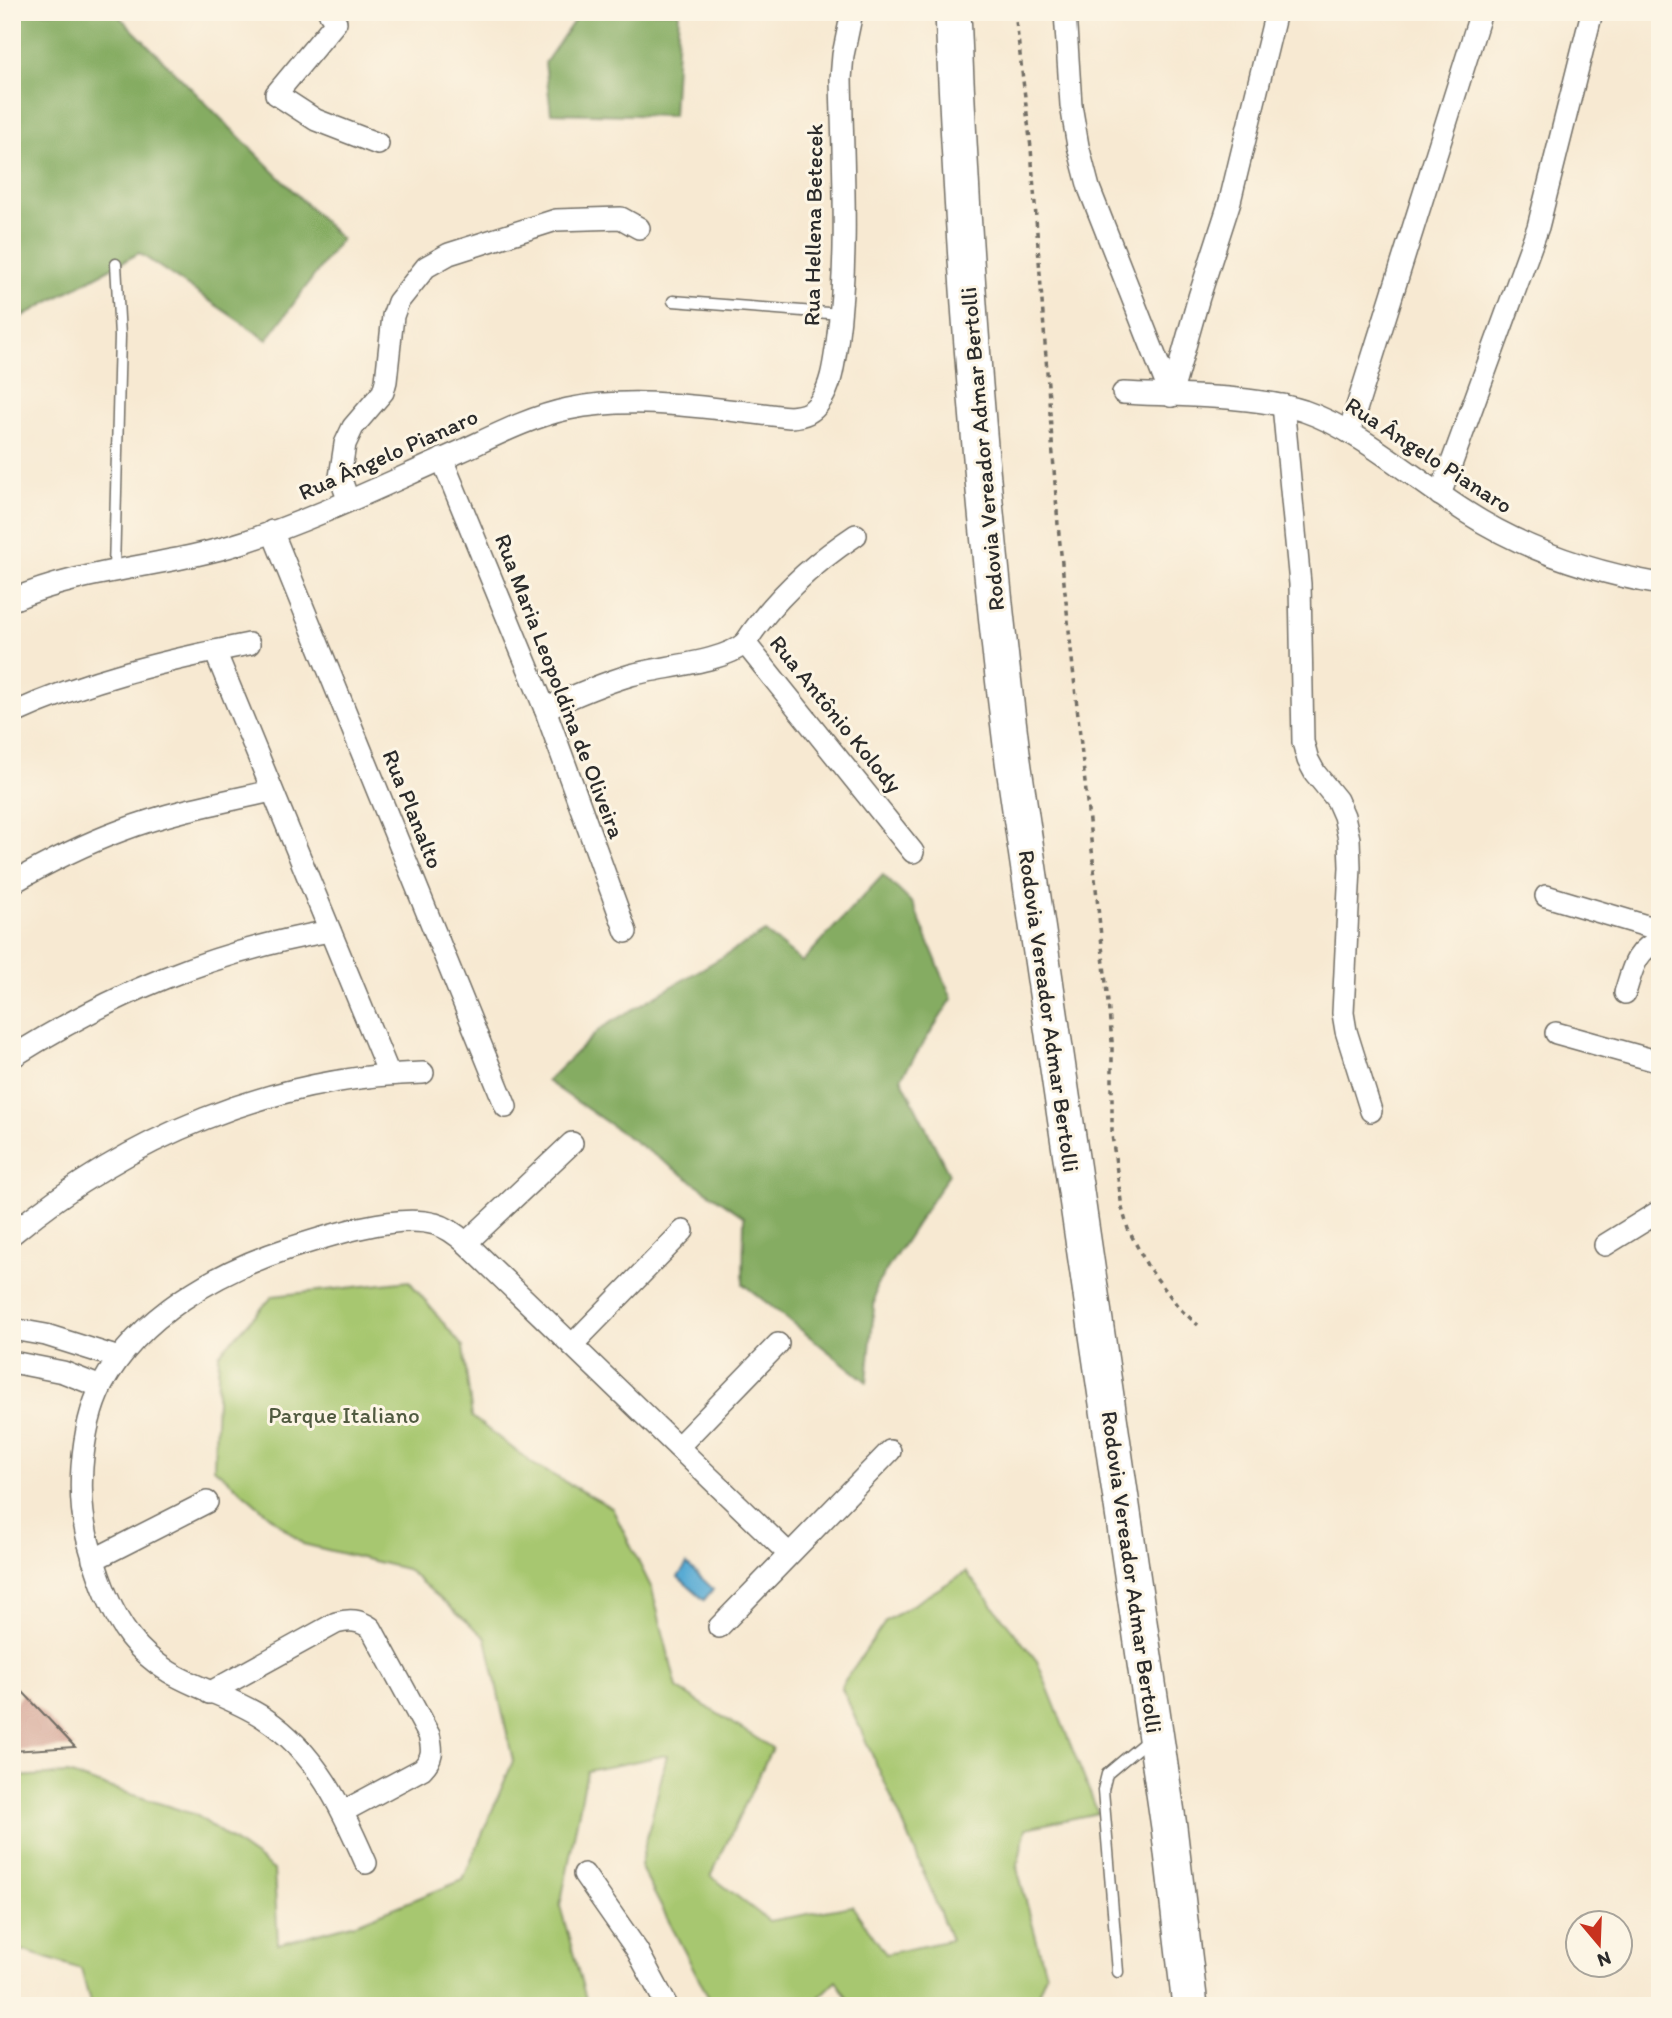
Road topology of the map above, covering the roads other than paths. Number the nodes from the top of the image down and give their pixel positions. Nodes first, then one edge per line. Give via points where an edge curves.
1 (329, 12) edge
2 (852, 12) edge
3 (953, 12) edge
4 (1065, 12) edge
5 (1276, 12) edge
6 (1481, 12) edge
7 (1592, 12) edge
8 (378, 144) dead end
9 (639, 228) dead end
10 (116, 264) dead end
11 (673, 301) dead end
12 (841, 314) junction
13 (1123, 393) dead end
14 (1171, 396) junction
15 (1283, 405) junction
16 (790, 417) joint
17 (1349, 432) junction
18 (442, 459) junction
19 (1440, 495) junction
20 (348, 499) junction
21 (272, 531) junction
22 (856, 535) dead end
23 (114, 570) junction
24 (1660, 584) edge
25 (12, 600) edge
26 (745, 643) junction
27 (249, 644) dead end
28 (215, 651) junction
29 (545, 709) junction
30 (12, 715) edge
31 (272, 791) junction
32 (913, 852) dead end
33 (12, 883) edge
34 (1546, 896) dead end
35 (1660, 930) edge
36 (330, 931) junction
37 (626, 932) dead end
38 (1660, 941) edge
39 (1625, 993) dead end
40 (1556, 1033) dead end
41 (12, 1057) edge
42 (1660, 1062) edge
43 (423, 1073) dead end
44 (388, 1074) junction
45 (506, 1107) dead end
46 (1371, 1111) dead end
47 (572, 1143) dead end
48 (1660, 1211) edge
49 (683, 1231) dead end
50 (12, 1234) edge
51 (466, 1243) junction
52 (1605, 1245) dead end
53 (12, 1329) edge
54 (572, 1345) junction
55 (778, 1345) dead end
56 (119, 1357) junction
57 (12, 1362) edge
58 (101, 1387) junction
59 (678, 1447) junction
60 (890, 1451) dead end
61 (207, 1502) dead end
62 (789, 1555) junction
63 (93, 1560) junction
64 (719, 1627) dead end
65 (209, 1693) junction
66 (1155, 1734) junction
67 (344, 1811) junction
68 (366, 1863) dead end
69 (584, 1874) dead end
70 (1118, 1972) dead end
71 (667, 2006) edge
72 (1190, 2006) edge

1 - 8 street via 336,22 276,94 316,120
2 - 12 street, Rua Hellena Betecek via 841,79
3 - 66 highway, Rodovia Vereador Admar Bertolli via 973,372 997,636
4 - 14 street via 1071,105 1089,188
5 - 14 street via 1230,201
6 - 17 street
7 - 19 street via 1538,227
9 - 20 street via 621,218 556,220 449,254 426,267 398,302 393,316 383,392 345,444 340,477
10 - 23 lane via 120,337
11 - 12 lane
12 - 16 street, Rua Hellena Betecek via 827,390 811,412
13 - 14 street, Rua Ângelo Pianaro
14 - 15 street, Rua Ângelo Pianaro
15 - 17 street, Rua Ângelo Pianaro
15 - 46 street via 1300,584 1303,742 1311,767 1337,800 1349,839 1343,1013
16 - 18 street, Rua Ângelo Pianaro via 653,403 593,405 539,418
17 - 19 street, Rua Ângelo Pianaro
18 - 20 street, Rua Ângelo Pianaro
18 - 29 street, Rua Maria Leopoldina de Oliveira
19 - 24 street, Rua Ângelo Pianaro via 1526,544 1590,569
20 - 21 street, Rua Ângelo Pianaro
21 - 23 street, Rua Ângelo Pianaro via 190,556
21 - 45 street, Rua Planalto
22 - 26 street via 811,567
23 - 25 street, Rua Ângelo Pianaro
26 - 29 street, Rua Antônio Kolody via 729,654 608,682
26 - 32 street, Rua Antônio Kolody
27 - 28 street
28 - 30 street via 113,675
28 - 31 street
29 - 37 street, Rua Maria Leopoldina de Oliveira
31 - 33 street via 120,831
31 - 36 street
34 - 35 street
36 - 41 street via 197,964 112,1000
36 - 44 street
38 - 39 street via 1640,953
40 - 42 street
43 - 44 street
44 - 50 street via 286,1091 194,1123 68,1189
47 - 51 street
48 - 52 street
49 - 54 street
51 - 54 street
51 - 56 street via 437,1224 422,1221 325,1237 284,1250 180,1302
53 - 56 street
54 - 59 street
55 - 59 street
56 - 58 street
57 - 58 street via 63,1372
58 - 63 street via 89,1420 81,1483 83,1519
59 - 62 street
60 - 62 street
61 - 63 street
62 - 64 street
63 - 65 street via 116,1615 131,1637 169,1673
65 - 67 street via 254,1712 284,1733 321,1774
65 - 67 street via 336,1623 360,1621 371,1628 433,1748 431,1760 422,1769
66 - 70 lane via 1107,1774 1103,1790
66 - 72 highway, Rodovia Vereador Admar Bertolli
67 - 68 street
69 - 71 street via 637,1950

